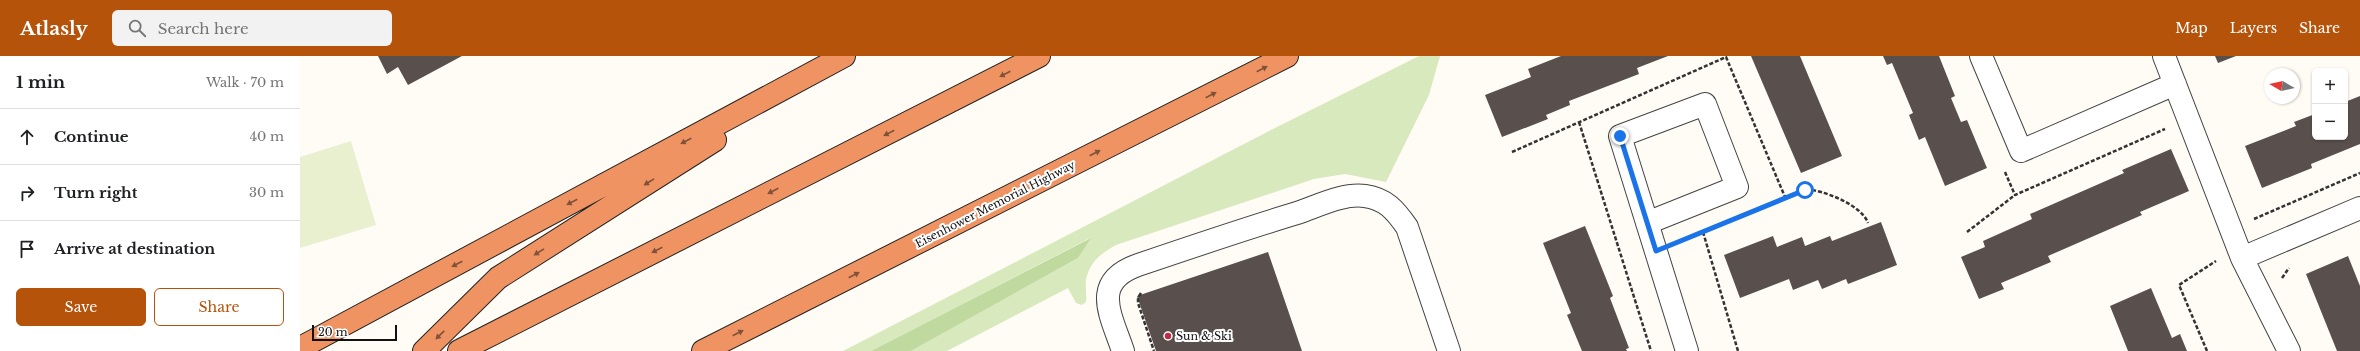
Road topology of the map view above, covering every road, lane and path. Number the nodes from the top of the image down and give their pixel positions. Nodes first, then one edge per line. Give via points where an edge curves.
1 (844, 56) edge
2 (847, 56) edge
3 (1039, 56) edge
4 (1287, 56) edge
5 (1981, 56) edge
6 (2164, 56) edge
7 (2175, 84) junction
8 (1579, 122) dead end
9 (2173, 126) dead end
10 (2003, 166) dead end
11 (2360, 173) edge
12 (2015, 195) junction
13 (2360, 208) edge
14 (2249, 221) dead end
15 (1647, 223) junction
16 (1868, 223) dead end
17 (1703, 232) junction
18 (1967, 232) dead end
19 (1656, 251) junction
20 (2242, 258) junction
21 (2218, 260) dead end
22 (2293, 266) dead end
23 (2283, 285) dead end
24 (1144, 291) dead end
25 (300, 348) edge
26 (424, 351) edge
27 (459, 351) edge
28 (703, 351) edge
29 (1123, 351) edge
30 (1154, 351) edge
31 (1449, 351) edge
32 (1652, 351) edge
33 (1687, 351) edge
34 (1738, 351) edge
35 (2206, 351) edge
36 (2289, 351) edge

1 -> 25 highway
2 -> 26 highway via 498,278
3 -> 27 highway
28 -> 4 highway, Eisenhower Memorial Highway
5 - 7 lane via 2021,151
6 - 7 lane
7 - 20 lane
8 - 32 path
9 - 12 path
10 - 12 path
11 - 14 path
12 - 18 path
13 - 20 lane
15 - 15 lane via 1620,136 1705,104 1737,187
15 - 19 lane
16 - 17 path via 1859,209 1815,190 1805,190
17 - 19 path
17 - 34 path
19 - 33 lane
20 - 36 lane
21 - 35 path via 2179,285
22 - 23 path via 2284,273
24 - 30 path via 1138,301
29 - 31 lane via 1109,309 1109,288 1118,274 1138,265 1347,197 1364,196 1382,200 1395,210 1407,226

